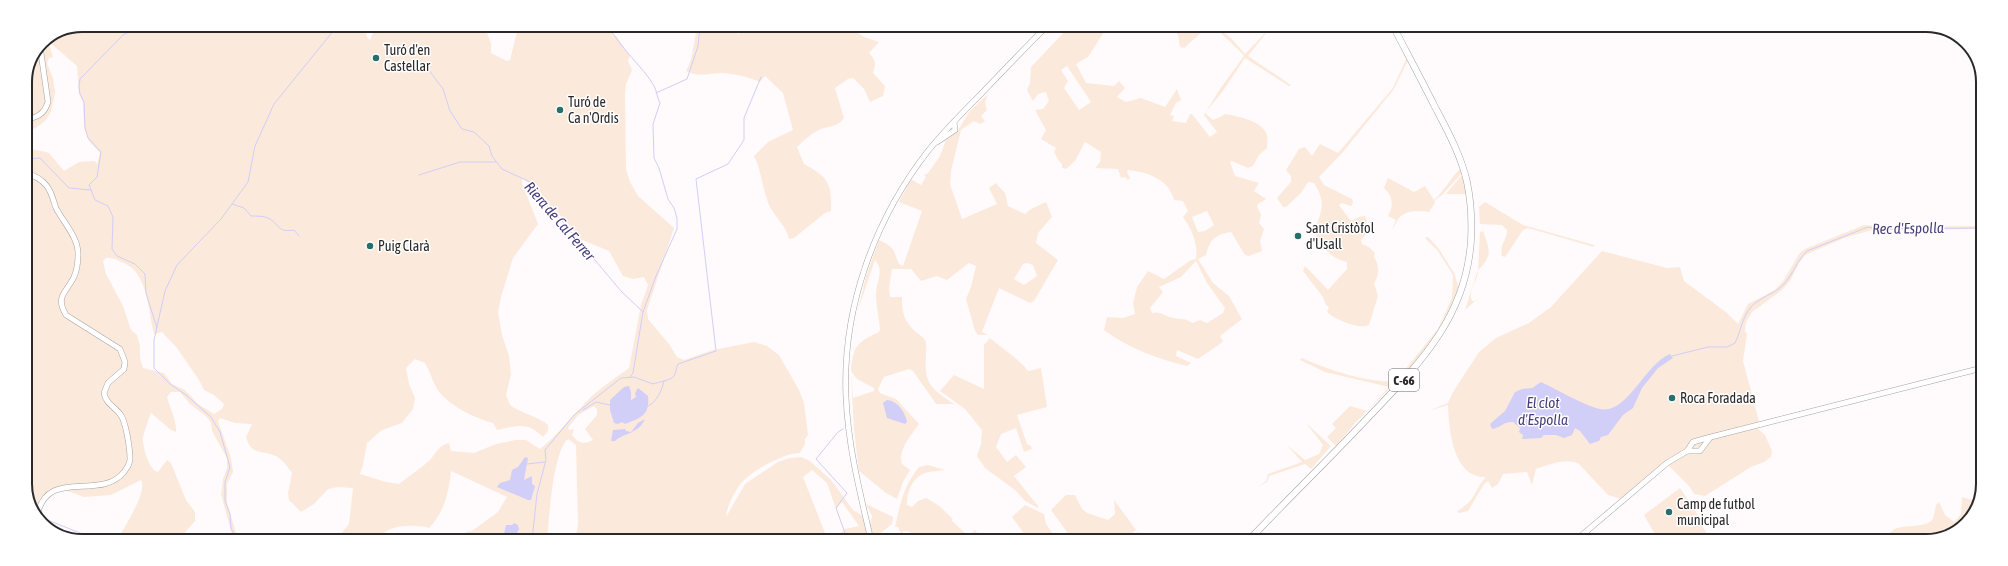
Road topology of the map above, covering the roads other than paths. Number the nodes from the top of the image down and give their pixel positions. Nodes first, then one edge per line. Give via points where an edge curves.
1 (1041, 32) edge
2 (1396, 32) edge
3 (1399, 32) edge
4 (41, 53) edge
5 (962, 114) junction
6 (32, 118) edge
7 (954, 122) junction
8 (956, 129) junction
9 (935, 144) junction
10 (32, 176) edge
11 (1976, 370) edge
12 (1711, 437) junction
13 (1699, 442) junction
14 (1691, 446) junction
15 (1702, 447) junction
16 (1687, 451) junction
17 (1693, 452) junction
18 (39, 508) edge
19 (870, 534) edge
20 (1254, 534) edge
21 (1260, 534) edge
22 (1583, 534) edge

1 - 5 main road
2 - 20 highway, C-66 via 1451,138 1464,171 1472,230 1464,283 1446,325 1418,364
3 - 21 highway, C-66 via 1453,136 1467,170 1475,219 1475,237 1464,295 1452,321 1429,355 1394,395
4 - 6 main road via 48,102 40,115
5 - 7 main road
5 - 8 main road
7 - 8 main road
7 - 9 main road
8 - 9 main road
9 - 19 main road via 902,188 876,238 862,278 850,332 846,382 848,425
10 - 18 main road via 49,189 78,248 75,276 61,300 64,311 74,321 116,346 123,354 124,370 108,383 104,393 108,403 123,419 130,459 123,474 110,483 68,486 46,496 40,502
11 - 12 main road
12 - 13 main road
12 - 15 main road
13 - 14 main road via 1694,442
13 - 15 main road
14 - 16 main road
14 - 17 main road
15 - 17 main road via 1699,452
16 - 17 main road
16 - 22 main road via 1667,463

